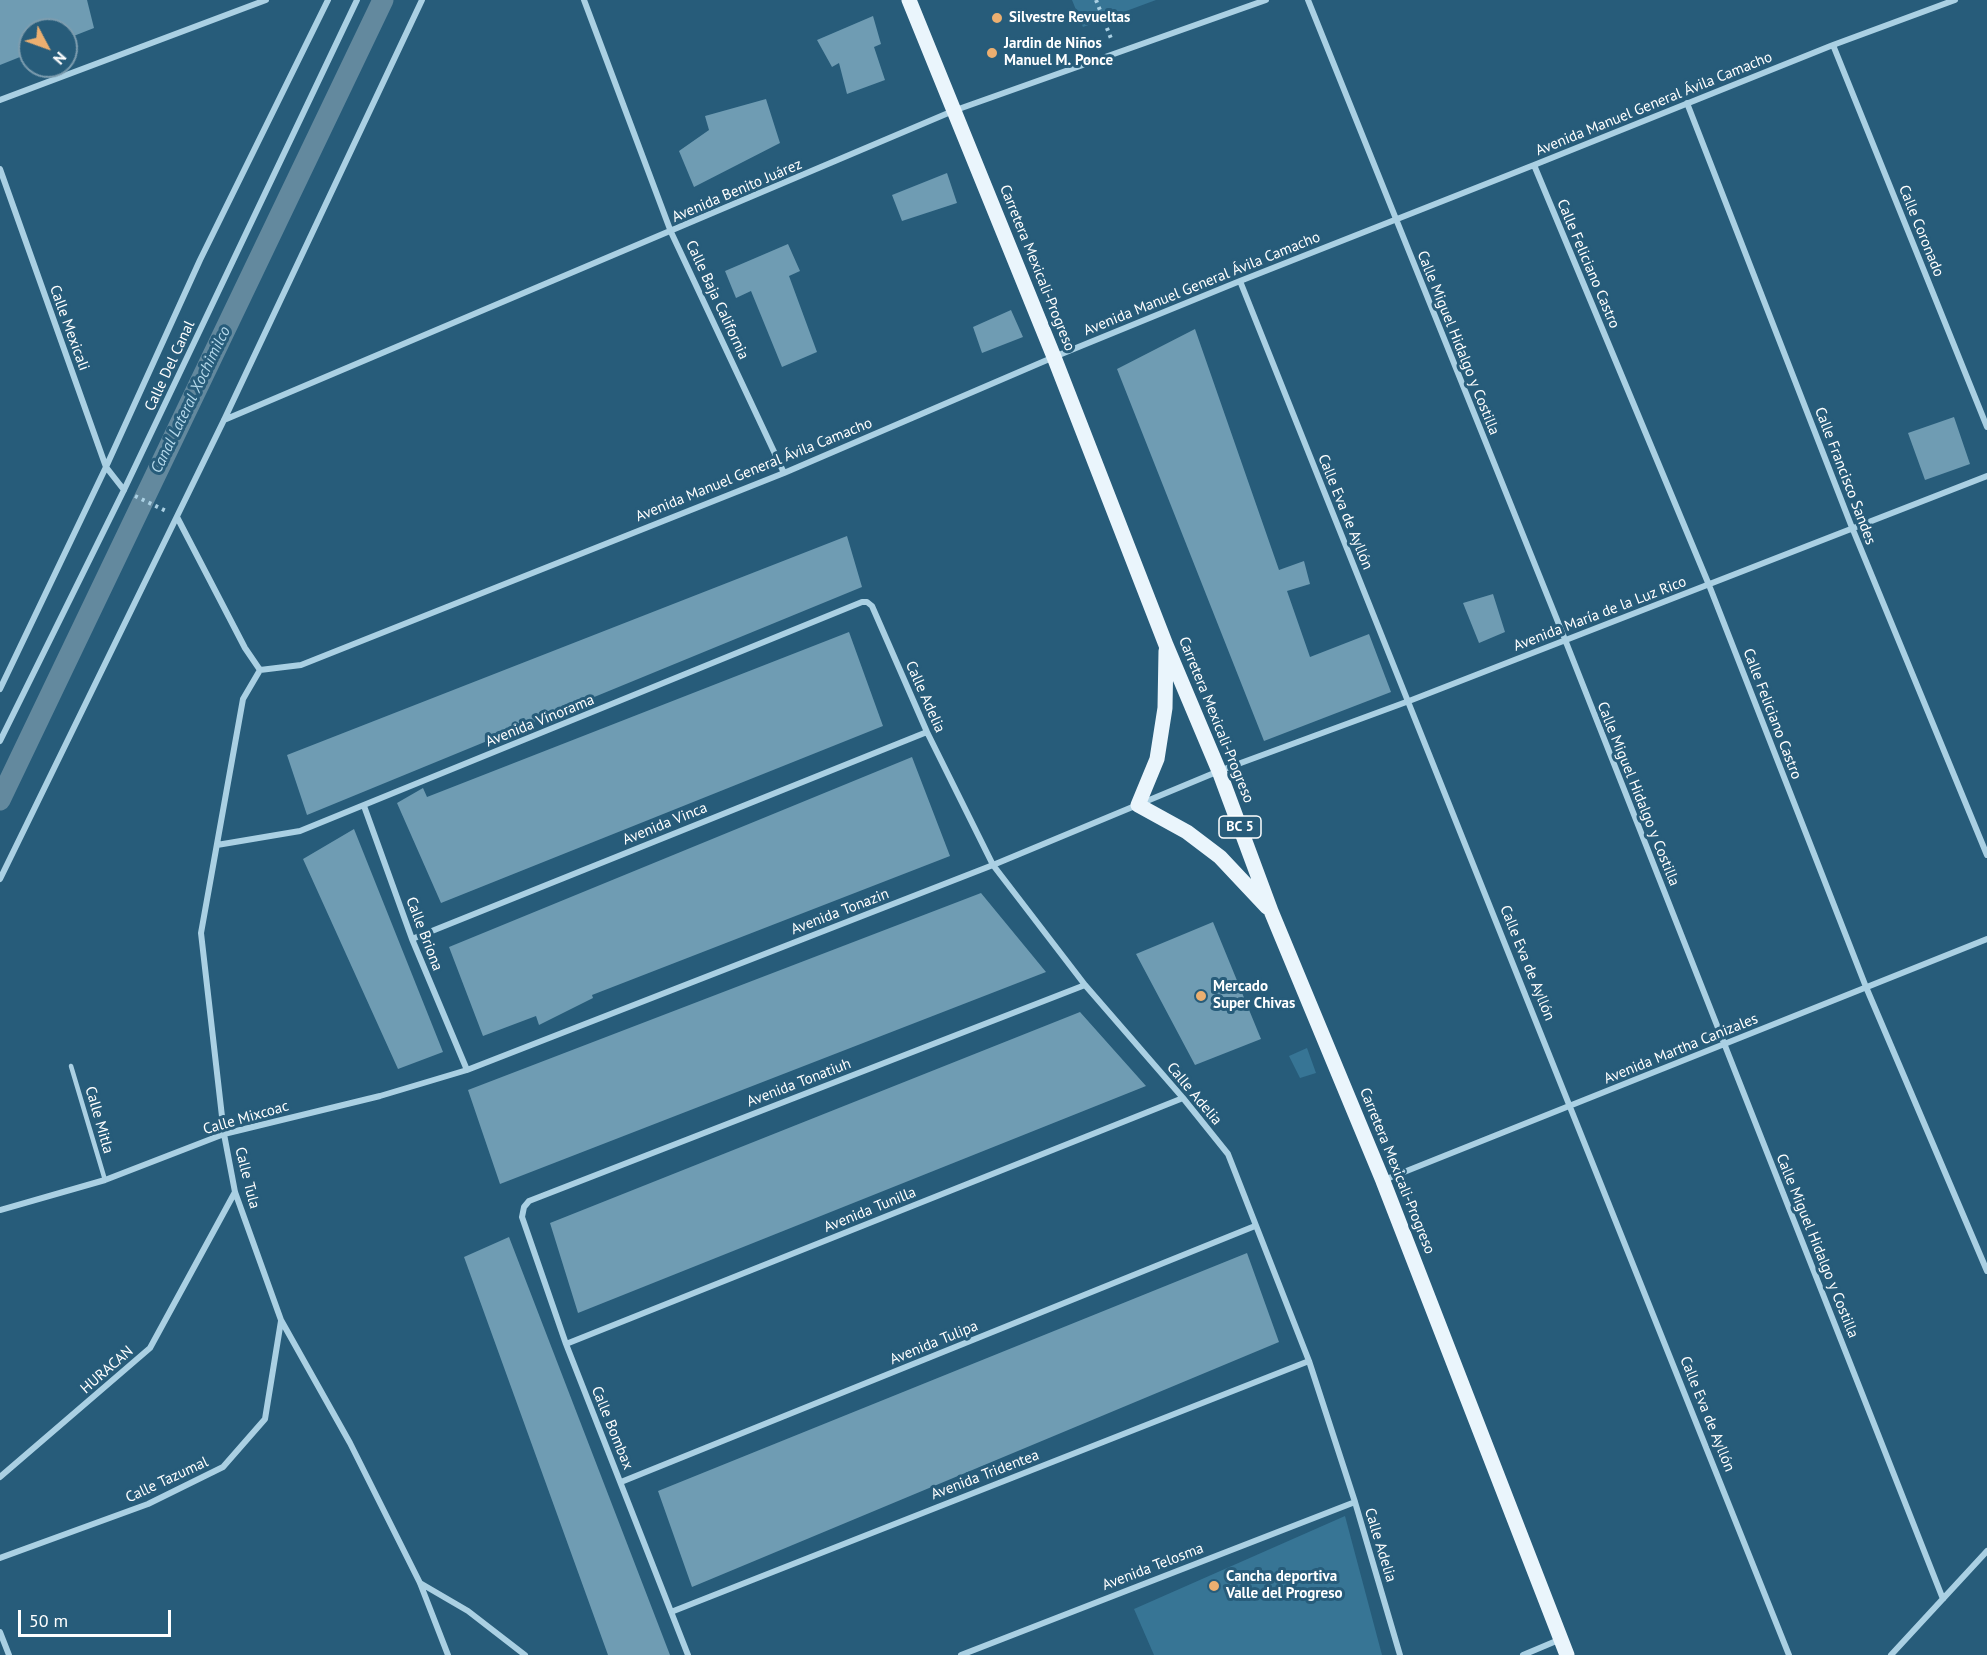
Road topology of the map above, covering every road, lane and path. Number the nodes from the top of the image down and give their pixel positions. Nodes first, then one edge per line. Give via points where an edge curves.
1 (264, 0) edge
2 (328, 0) edge
3 (357, 0) edge
4 (422, 0) edge
5 (584, 0) edge
6 (909, 0) edge
7 (1096, 0) edge
8 (1266, 0) edge
9 (1308, 0) edge
10 (1955, 0) edge
11 (1833, 45) junction
12 (1116, 53) junction
13 (0, 100) edge
14 (1688, 103) junction
15 (953, 111) junction
16 (1534, 165) junction
17 (0, 169) edge
18 (1396, 220) junction
19 (671, 232) junction
20 (1240, 281) junction
21 (1054, 357) junction
22 (224, 420) junction
23 (1987, 427) edge
24 (106, 467) junction
25 (784, 473) junction
26 (1987, 476) edge
27 (125, 491) junction
28 (176, 517) junction
29 (1853, 529) junction
30 (1709, 585) junction
31 (867, 602) joint
32 (1564, 640) junction
33 (1166, 645) junction
34 (260, 670) junction
35 (0, 688) edge
36 (1408, 701) junction
37 (927, 732) junction
38 (0, 741) edge
39 (1219, 771) junction
40 (1138, 805) junction
41 (364, 806) junction
42 (217, 845) junction
43 (1987, 855) edge
44 (993, 865) junction
45 (0, 879) edge
46 (1271, 911) junction
47 (412, 939) junction
48 (1987, 939) edge
49 (1085, 985) junction
50 (1866, 987) junction
51 (1724, 1045) junction
52 (71, 1066) dead end
53 (466, 1070) junction
54 (1183, 1098) junction
55 (1571, 1105) junction
56 (224, 1134) junction
57 (105, 1180) junction
58 (1383, 1181) junction
59 (234, 1192) junction
60 (524, 1207) joint
61 (0, 1210) edge
62 (1255, 1226) junction
63 (1987, 1271) edge
64 (281, 1320) junction
65 (566, 1344) junction
66 (1309, 1361) junction
67 (0, 1477) edge
68 (621, 1482) junction
69 (1354, 1502) junction
70 (1987, 1551) edge
71 (0, 1558) edge
72 (420, 1583) junction
73 (1943, 1599) junction
74 (671, 1612) junction
75 (0, 1632) edge
76 (1561, 1639) junction
77 (1894, 1654) edge
78 (9, 1655) edge
79 (448, 1655) edge
80 (525, 1655) edge
81 (688, 1655) edge
82 (961, 1655) edge
83 (1400, 1655) edge
84 (1523, 1655) edge
85 (1567, 1655) edge
86 (1790, 1655) edge

1 - 13 street
2 - 24 street via 200,260
3 - 27 street, Calle Del Canal
4 - 22 street
5 - 19 street, Calle Baja California
6 - 15 main road, Carretera Mexicali-Progreso / BC 5
7 - 12 path
8 - 12 street, Avenida Benito Juárez
9 - 18 street, Calle Miguel Hidalgo y Costilla
10 - 11 street, Avenida Manuel General Ávila Camacho
11 - 14 street, Avenida Manuel General Ávila Camacho
11 - 23 street, Calle Coronado
12 - 15 street, Avenida Benito Juárez
14 - 16 street, Avenida Manuel General Ávila Camacho
14 - 29 street, Calle Francisco Sandes
15 - 19 street, Avenida Benito Juárez
15 - 21 main road, Carretera Mexicali-Progreso / BC 5
16 - 18 street, Avenida Manuel General Ávila Camacho
16 - 30 street, Calle Feliciano Castro
17 - 24 street, Calle Mexicali
18 - 20 street, Avenida Manuel General Ávila Camacho
18 - 32 street, Calle Miguel Hidalgo y Costilla
19 - 22 street, Avenida Benito Juárez
19 - 25 street, Calle Baja California
20 - 21 street, Avenida Manuel General Ávila Camacho
20 - 36 street, Calle Eva de Ayllón
21 - 25 street, Avenida Manuel General Ávila Camacho
21 - 33 main road, Carretera Mexicali-Progreso / BC 5
22 - 28 street
24 - 27 street, Calle Mexicali
24 - 35 street
25 - 34 street, Avenida Manuel General Ávila Camacho via 301,665
26 - 29 street, Avenida María de la Luz Rico
27 - 28 path
27 - 38 street, Calle Del Canal
28 - 34 street
28 - 45 street
29 - 30 street, Avenida María de la Luz Rico
29 - 43 street, Calle Francisco Sandes
30 - 32 street, Avenida María de la Luz Rico
30 - 50 street, Calle Feliciano Castro
31 - 37 street, Calle Adelia
31 - 41 street, Avenida Vinorama
32 - 36 street, Avenida María de la Luz Rico
32 - 51 street, Calle Miguel Hidalgo y Costilla
33 - 39 main road, Carretera Mexicali-Progreso / BC 5
33 - 40 main road via 1165,708 1157,759
34 - 42 street, Calle Tula via 243,699
36 - 39 street, Avenida María de la Luz Rico
36 - 55 street, Calle Eva de Ayllón
37 - 44 street, Calle Adelia
37 - 47 street, Avenida Vinca
39 - 40 street, Avenida Tonazin
39 - 46 main road, Carretera Mexicali-Progreso / BC 5
40 - 44 street, Avenida Tonazin
40 - 46 main road via 1220,856
41 - 42 street, Avenida Vinorama via 300,831
41 - 47 street, Calle Briona
42 - 56 street, Calle Tula via 201,933
44 - 49 street, Calle Adelia
44 - 53 street, Avenida Tonazin
46 - 58 main road, Carretera Mexicali-Progreso / BC 5
47 - 53 street, Calle Briona
48 - 50 street, Avenida Martha Canizales
49 - 54 street, Calle Adelia
49 - 60 street, Avenida Tonatiuh via 529,1201
50 - 51 street, Avenida Martha Canizales
50 - 63 street, Calle Feliciano Castro
51 - 55 street, Avenida Martha Canizales
51 - 73 street, Calle Miguel Hidalgo y Costilla
52 - 57 lane, Calle Mitla
53 - 56 street, Calle Mixcoac via 380,1096
54 - 62 street, Calle Adelia via 1228,1154
54 - 65 street, Avenida Tunilla
55 - 58 street, Avenida Martha Canizales
55 - 86 street, Calle Eva de Ayllón
56 - 57 street, Calle Mixcoac
56 - 59 street, Calle Tula
57 - 61 street, Calle Mixcoac
58 - 76 main road, Carretera Mexicali-Progreso / BC 5
59 - 64 street, Calle Tula
59 - 67 street, HURACAN via 150,1348
60 - 65 street, Calle Bombax via 522,1217
62 - 66 street, Calle Adelia
62 - 68 street, Avenida Tulipa
64 - 71 street, Calle Tazumal via 265,1419 223,1467 148,1504
64 - 72 street, Calle Tula via 350,1443
65 - 68 street, Calle Bombax
66 - 69 street, Calle Adelia
66 - 74 street, Avenida Tridentea
68 - 74 street, Calle Bombax
69 - 82 street, Avenida Telosma
69 - 83 street, Calle Adelia
70 - 73 street
72 - 79 street, Calle Tula
72 - 80 street via 468,1611
73 - 77 street
74 - 81 street, Calle Bombax
75 - 78 street
76 - 84 street
76 - 85 main road, Carretera Mexicali-Progreso / BC 5

